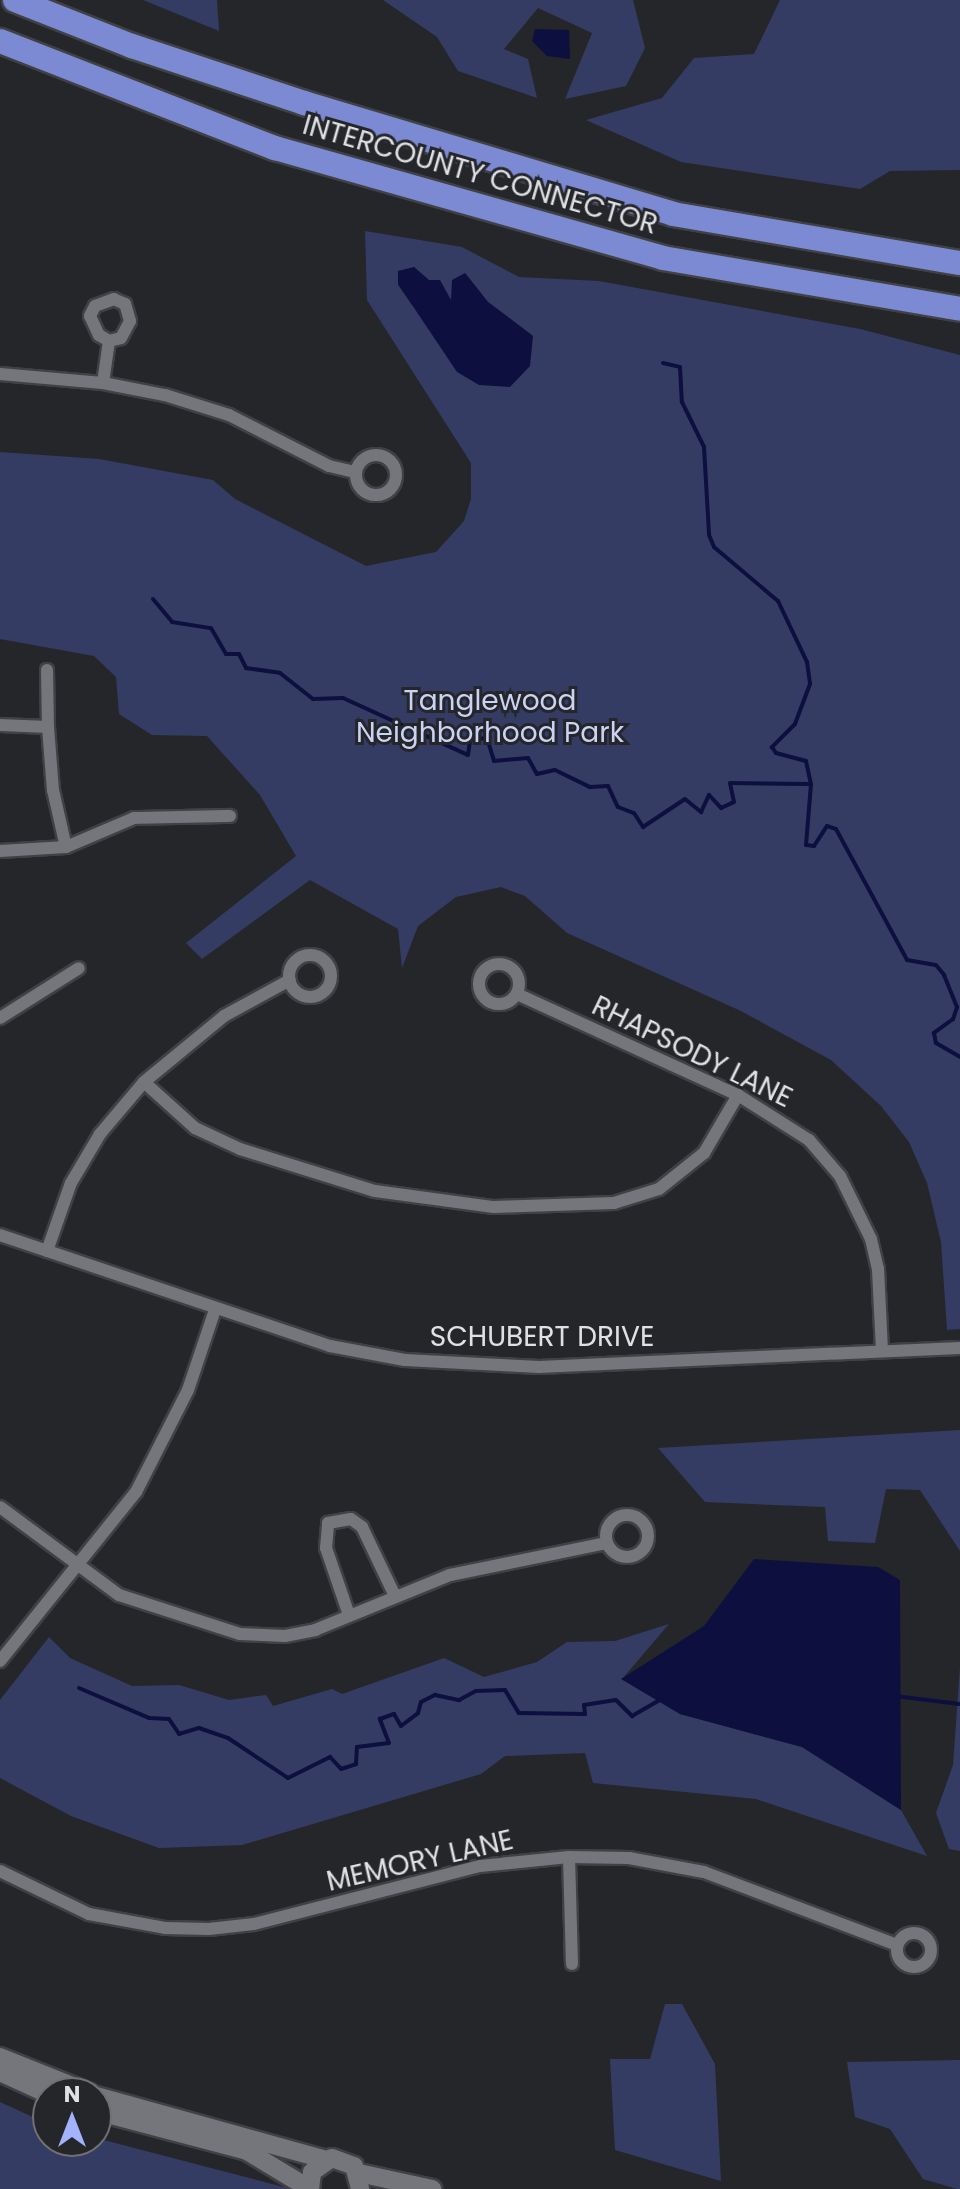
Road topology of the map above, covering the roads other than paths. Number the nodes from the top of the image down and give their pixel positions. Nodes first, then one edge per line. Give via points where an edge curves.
1 (15, 0) edge
2 (0, 41) edge
3 (0, 50) edge
4 (116, 88) junction
5 (960, 263) edge
6 (960, 309) edge
7 (109, 341) dead end
8 (0, 374) edge
9 (103, 383) junction
10 (355, 472) dead end
11 (47, 670) dead end
12 (0, 725) edge
13 (48, 727) junction
14 (230, 816) dead end
15 (66, 847) junction
16 (0, 851) edge
17 (79, 968) dead end
18 (290, 980) dead end
19 (517, 994) dead end
20 (0, 1018) edge
21 (144, 1082) junction
22 (738, 1095) junction
23 (0, 1235) edge
24 (47, 1251) junction
25 (215, 1310) junction
26 (960, 1348) edge
27 (882, 1351) junction
28 (0, 1507) edge
29 (606, 1543) dead end
30 (79, 1566) junction
31 (395, 1596) junction
32 (349, 1615) junction
33 (0, 1661) edge
34 (569, 1857) junction
35 (0, 1871) edge
36 (897, 1945) dead end
37 (572, 1964) dead end
38 (0, 2057) edge
39 (0, 2072) edge
40 (50, 2077) edge
41 (32, 2087) edge
42 (112, 2100) edge
43 (112, 2115) edge
44 (326, 2160) junction
45 (360, 2181) edge
46 (310, 2189) edge
47 (432, 2189) edge

1 - 5 highway, INTERCOUNTY CONNECTOR via 132,46 290,98 673,214
2 - 4 highway, INTERCOUNTY CONNECTOR
3 - 4 highway
4 - 6 highway, INTERCOUNTY CONNECTOR via 275,148 663,258
7 - 9 street
8 - 9 street
9 - 10 street via 229,415 329,466
11 - 13 street
12 - 13 street
13 - 15 street via 53,790
14 - 15 street via 134,818
15 - 16 street
17 - 20 street
18 - 21 street via 224,1016
19 - 22 street, RHAPSODY LANE
21 - 22 street via 195,1128 240,1149 375,1191 494,1207 614,1203 659,1189 704,1153
21 - 24 street via 100,1134 71,1183
22 - 27 street, RHAPSODY LANE via 809,1140 860,1209 878,1269
23 - 24 street, SCHUBERT DRIVE
24 - 25 street, SCHUBERT DRIVE
25 - 27 street, SCHUBERT DRIVE via 330,1346 464,1366
25 - 30 street via 161,1449
26 - 27 street, SCHUBERT DRIVE
28 - 30 street
29 - 31 street via 450,1575
30 - 32 street via 119,1595 150,1609 240,1634 285,1636
30 - 33 street
31 - 32 street
31 - 32 street via 362,1527 351,1519 328,1523 326,1548
34 - 35 street, MEMORY LANE via 480,1866 254,1924 209,1929 165,1928 89,1914
34 - 36 street, MEMORY LANE via 629,1858 704,1872
34 - 37 street
38 - 40 main road
39 - 41 main road
42 - 44 main road
43 - 46 main road via 247,2151
44 - 45 main road via 345,2160
44 - 46 main road via 312,2172
45 - 47 main road

